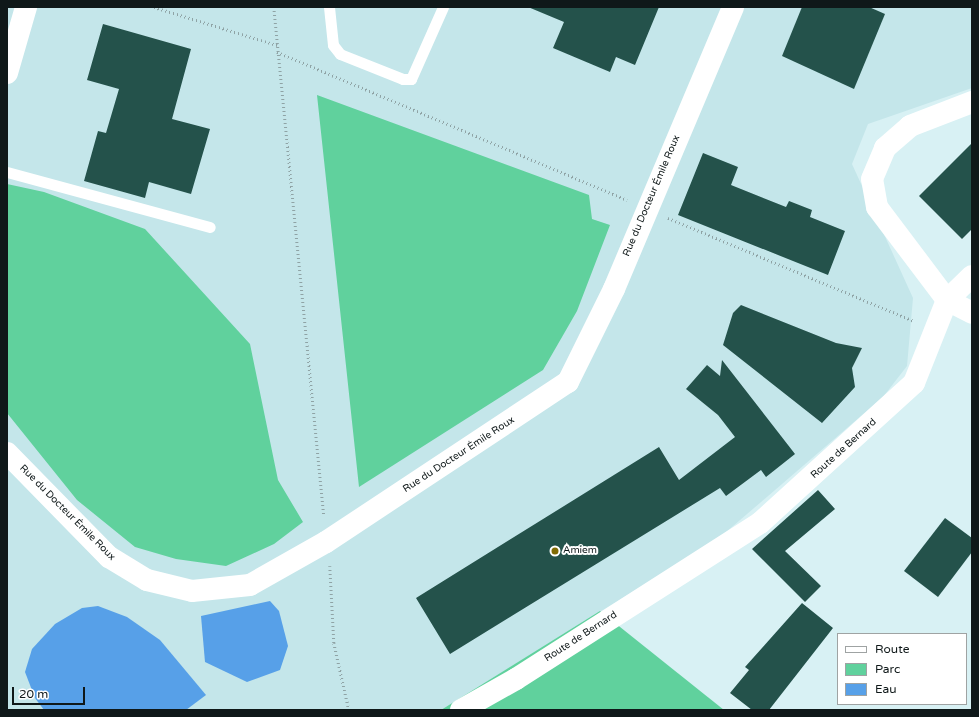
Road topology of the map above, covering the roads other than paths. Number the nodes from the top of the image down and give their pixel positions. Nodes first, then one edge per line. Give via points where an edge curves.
1 (26, 7) edge
2 (329, 7) edge
3 (443, 7) edge
4 (733, 7) edge
5 (7, 73) edge
6 (972, 102) edge
7 (7, 172) edge
8 (210, 227) dead end
9 (972, 276) edge
10 (947, 300) junction
11 (972, 313) edge
12 (7, 453) edge
13 (460, 710) edge

1 - 5 street
2 - 3 lane via 333,45 340,54 403,79 411,79
4 - 12 street, Rue du Docteur Émile Roux via 647,209 568,382 326,542 250,585 192,591 147,580 109,557
6 - 10 street via 910,126 885,148 872,179 877,207
7 - 8 lane
9 - 10 street
10 - 11 street
10 - 13 street, Route de Bernard via 933,329 914,383 760,523 516,679

